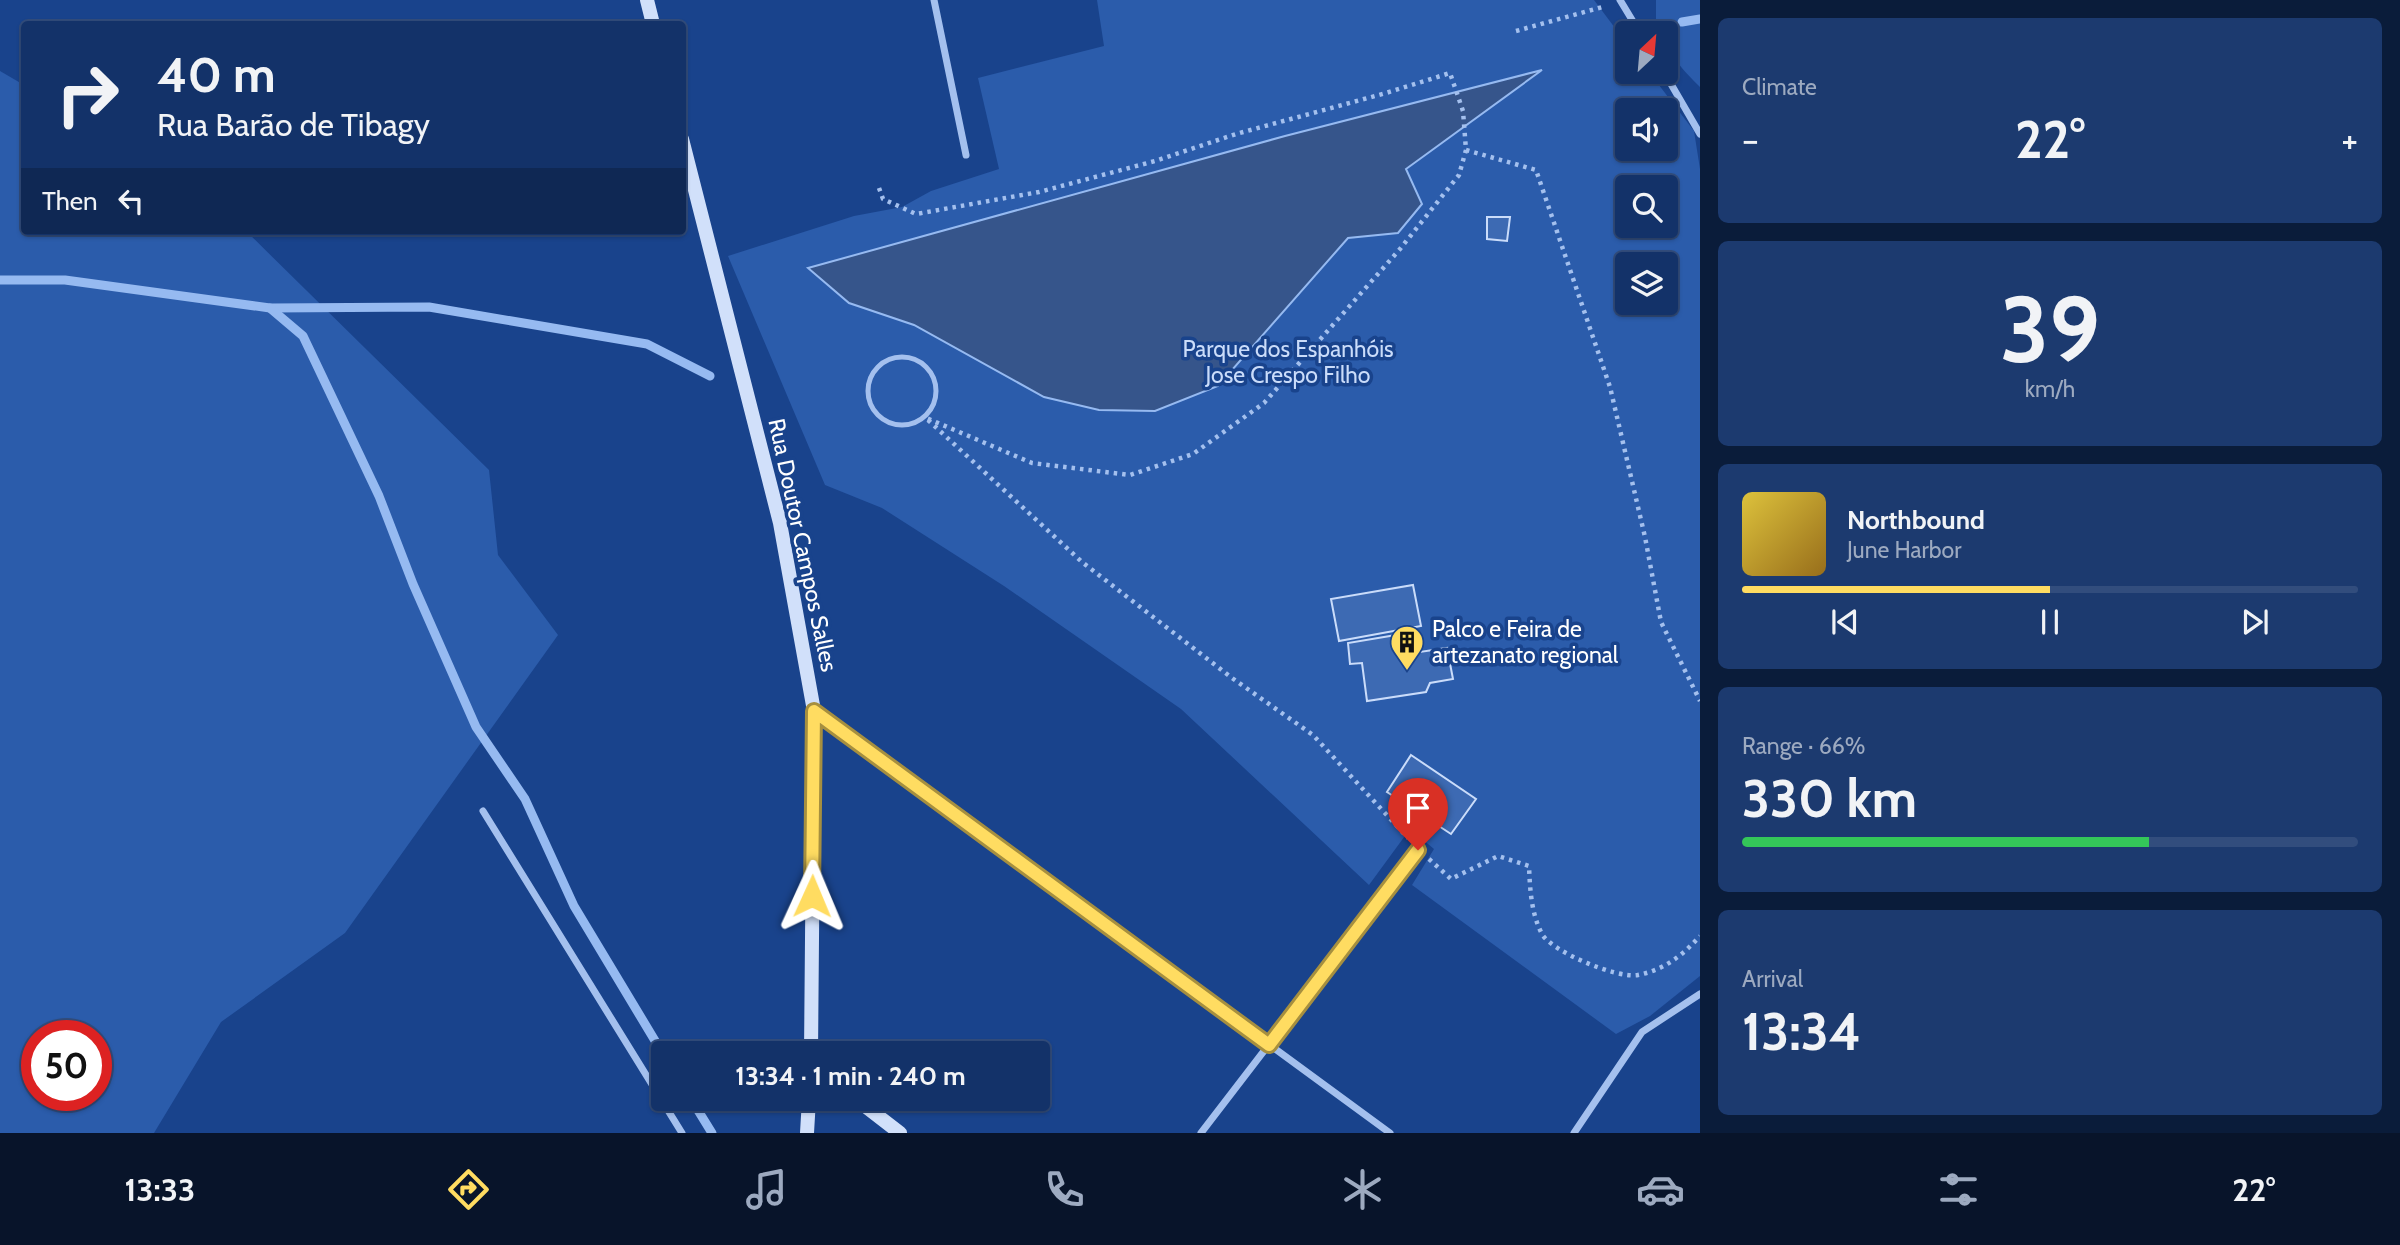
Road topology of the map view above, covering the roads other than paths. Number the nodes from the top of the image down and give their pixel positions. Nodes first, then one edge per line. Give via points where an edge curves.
1 (647, 0) edge
2 (934, 0) edge
3 (1621, 1) edge
4 (652, 21) edge
5 (1633, 21) edge
6 (1672, 84) edge
7 (1697, 121) edge
8 (1700, 134) edge
9 (686, 155) edge
10 (965, 155) dead end
11 (924, 417) joint
12 (814, 711) junction
13 (483, 811) dead end
14 (1418, 850) road end
15 (1700, 994) edge
16 (811, 1041) edge
17 (1269, 1045) junction
18 (808, 1111) edge
19 (872, 1111) edge
20 (682, 1133) edge
21 (807, 1133) edge
22 (900, 1133) edge
23 (1201, 1133) edge
24 (1390, 1133) edge
25 (1574, 1133) edge

1 - 4 main road
2 - 10 street
3 - 5 street
6 - 7 street
7 - 8 street
9 - 12 main road, Rua Doutor Campos Salles via 780,523
11 - 11 lane via 936,397 932,374 916,359 904,356 874,369 867,390 882,419 892,424 915,423
12 - 16 main road, Rua Doutor Campos Salles
12 - 17 street
13 - 20 street
14 - 17 street
15 - 25 street via 1642,1032
17 - 23 street
17 - 24 street
18 - 21 main road
19 - 22 main road

